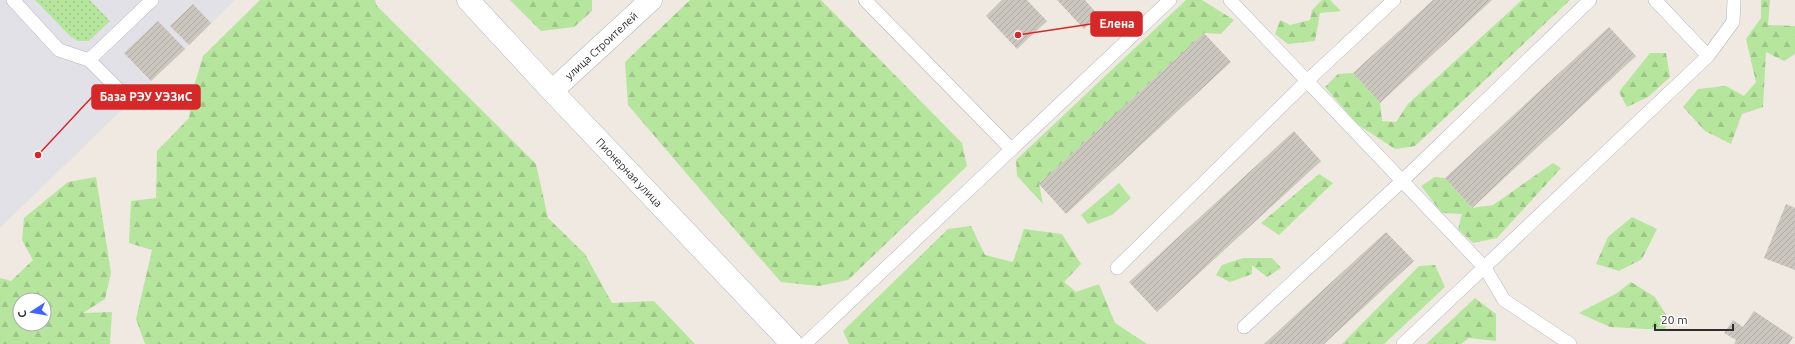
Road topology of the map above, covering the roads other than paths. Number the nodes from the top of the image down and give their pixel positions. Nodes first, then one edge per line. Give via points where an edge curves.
1 (13, 0) edge
2 (152, 0) edge
3 (468, 0) edge
4 (651, 0) edge
5 (864, 0) edge
6 (1170, 0) edge
7 (1230, 0) edge
8 (1394, 0) edge
9 (1590, 0) edge
10 (1655, 0) edge
11 (1734, 0) edge
12 (1708, 56) junction
13 (88, 60) junction
14 (1307, 80) junction
15 (119, 90) dead end
16 (552, 91) junction
17 (1011, 149) junction
18 (1402, 181) junction
19 (1117, 268) dead end
20 (1485, 268) junction
21 (1244, 327) dead end
22 (792, 344) edge
23 (805, 344) edge
24 (1404, 344) edge
25 (1570, 344) edge

1 - 13 lane via 59,50
2 - 13 lane
3 - 16 main road, Пионерная улица
4 - 16 main road, улица Строителей
5 - 17 lane
6 - 17 lane
7 - 14 lane
8 - 14 lane
9 - 18 lane
10 - 12 lane
11 - 12 lane via 1733,22
12 - 20 lane
13 - 15 lane
14 - 18 lane
14 - 19 lane
16 - 22 main road, Пионерная улица
17 - 23 lane
18 - 20 lane
18 - 21 lane
20 - 24 lane
20 - 25 lane via 1504,300

